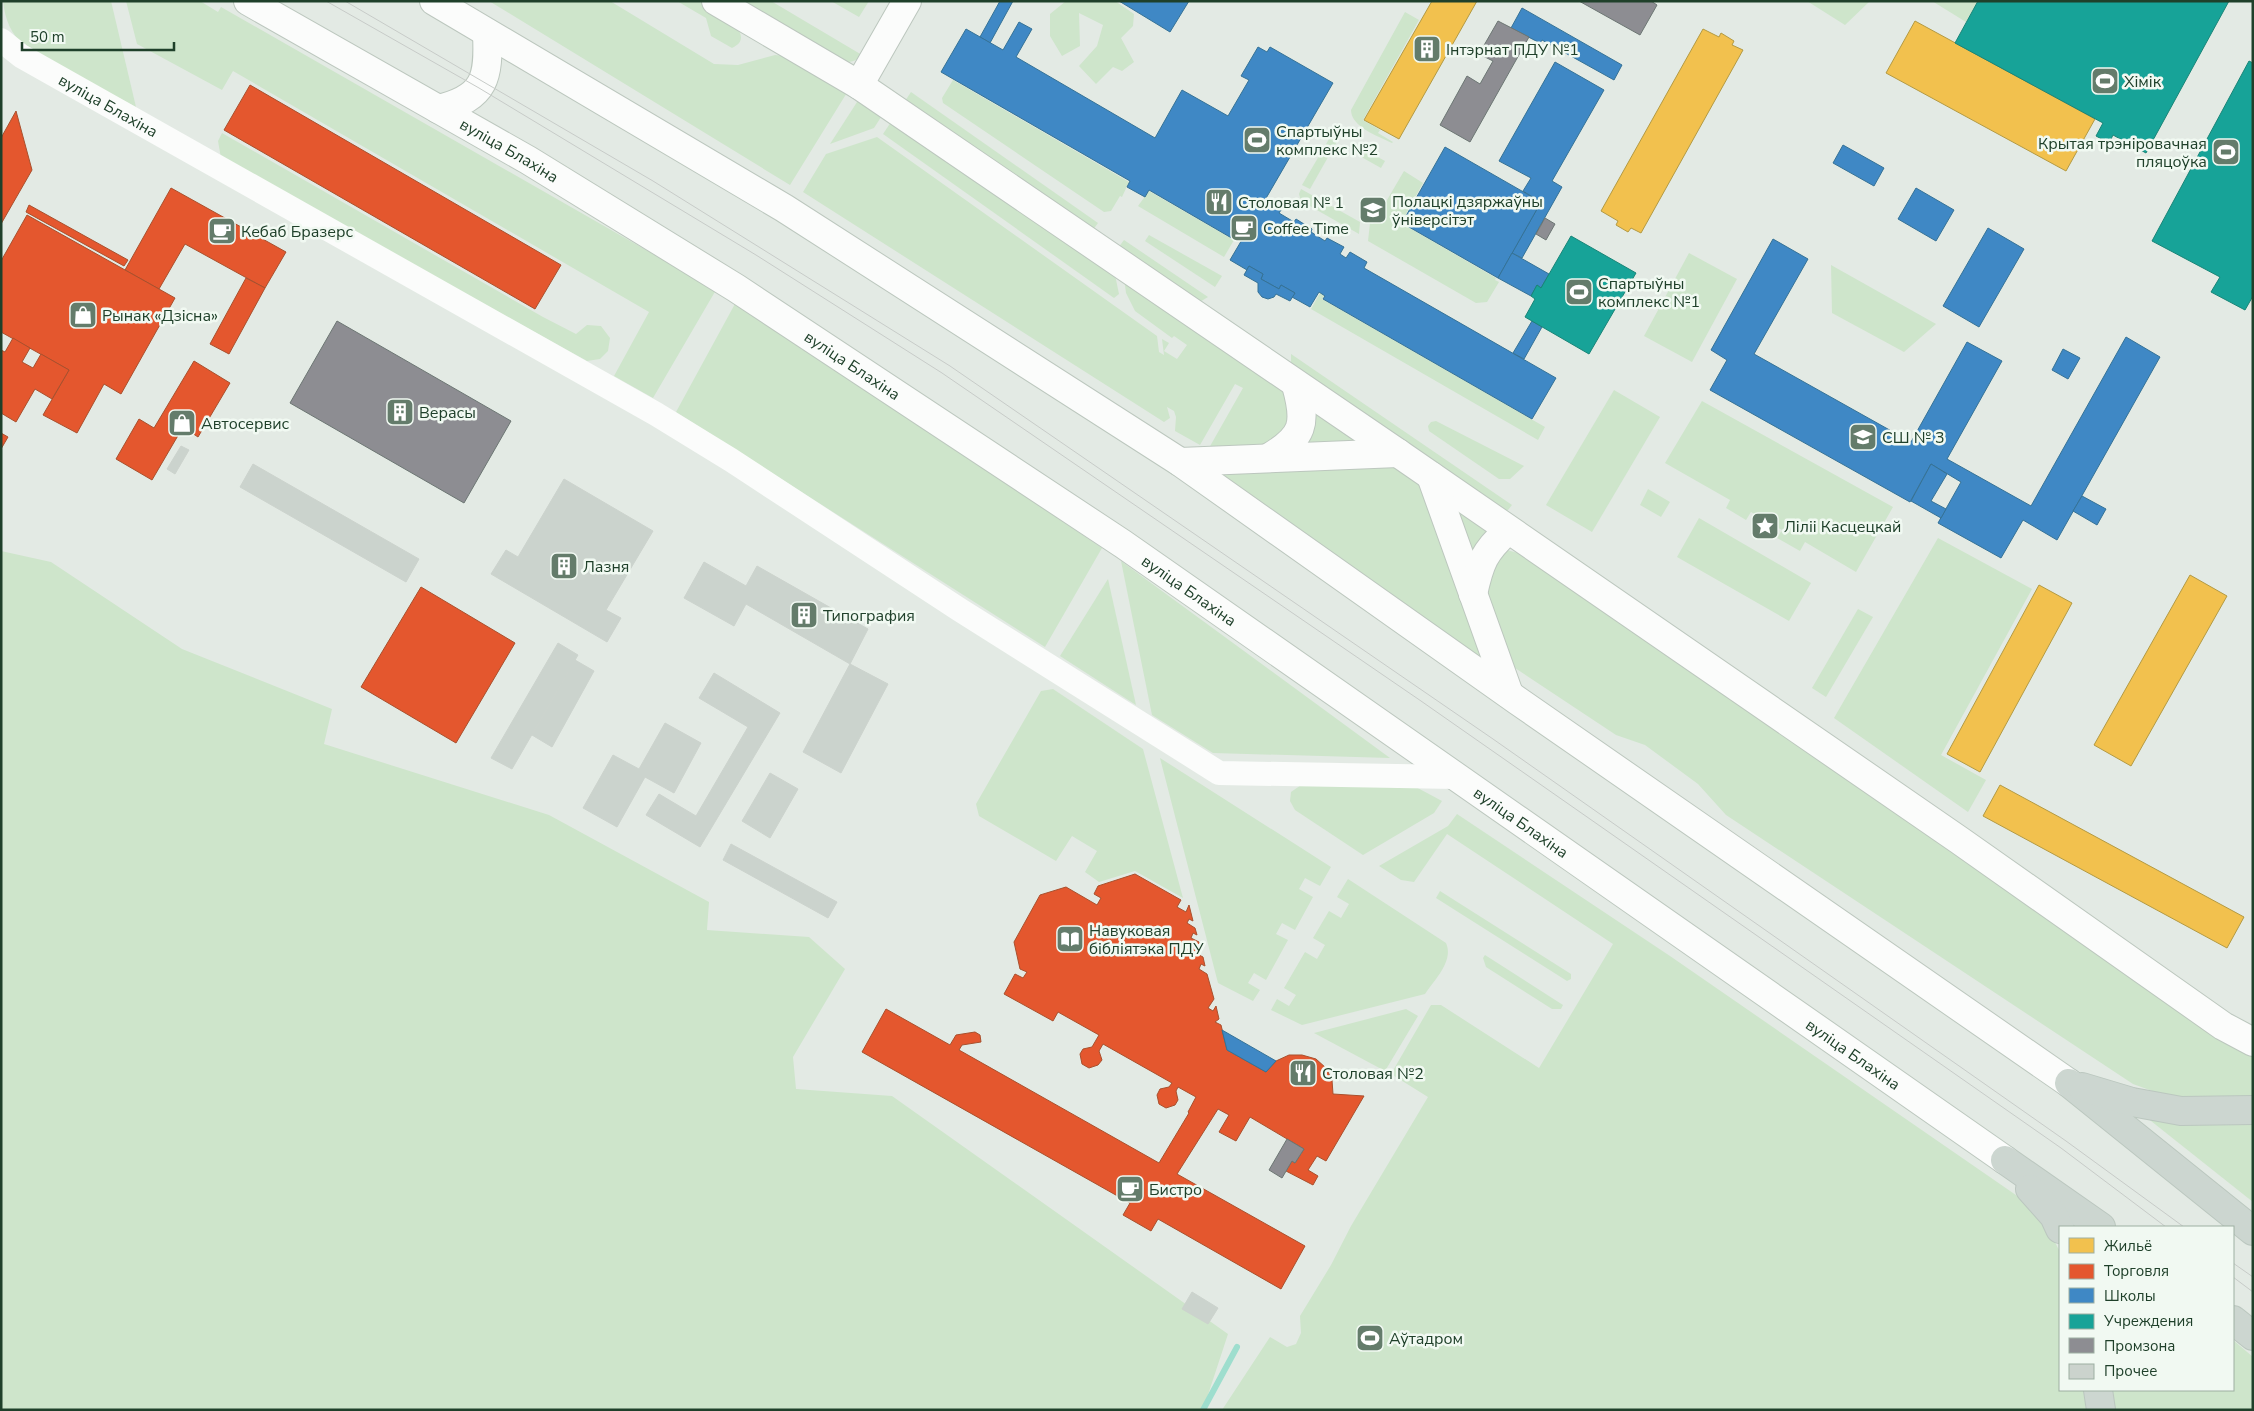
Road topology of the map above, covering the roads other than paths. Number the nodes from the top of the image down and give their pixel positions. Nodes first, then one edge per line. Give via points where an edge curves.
1 (248, 1) edge
2 (434, 1) edge
3 (716, 1) edge
4 (907, 1) edge
5 (487, 33) junction
6 (1, 40) edge
7 (859, 85) junction
8 (438, 109) junction
9 (1296, 385) junction
10 (1398, 453) junction
11 (1268, 458) junction
12 (1180, 462) junction
13 (1430, 476) junction
14 (1508, 530) junction
15 (1473, 594) junction
16 (1509, 694) junction
17 (1456, 777) junction
18 (2253, 1042) edge
19 (2069, 1084) junction
20 (2253, 1110) edge
21 (2005, 1160) junction
22 (2100, 1226) edge
23 (2059, 1228) edge
24 (2253, 1231) edge
25 (2234, 1321) edge
26 (2253, 1336) edge
27 (2098, 1391) edge
28 (2101, 1410) edge

1 - 8 main road, вуліца Блахіна
2 - 5 main road
3 - 7 main road
4 - 7 main road
5 - 8 main road via 488,62 479,88 460,104
5 - 12 main road via 784,208
6 - 17 street, вуліца Блахіна via 21,56 656,414 1219,773
7 - 9 main road
8 - 17 main road, вуліца Блахіна via 528,160 744,293 1123,544
9 - 10 main road
9 - 11 main road via 1302,406 1297,433 1288,446
10 - 11 main road
10 - 13 main road
11 - 12 main road
12 - 16 main road
13 - 14 main road
13 - 15 main road
14 - 15 main road via 1486,554 1479,567
14 - 18 main road via 2223,1026
15 - 16 main road
16 - 19 main road
17 - 21 main road, вуліца Блахіна
19 - 20 main road via 2132,1102 2181,1111
19 - 24 main road
21 - 22 main road, вуліца Блахіна
21 - 23 main road via 2054,1216
25 - 26 main road
27 - 28 main road

